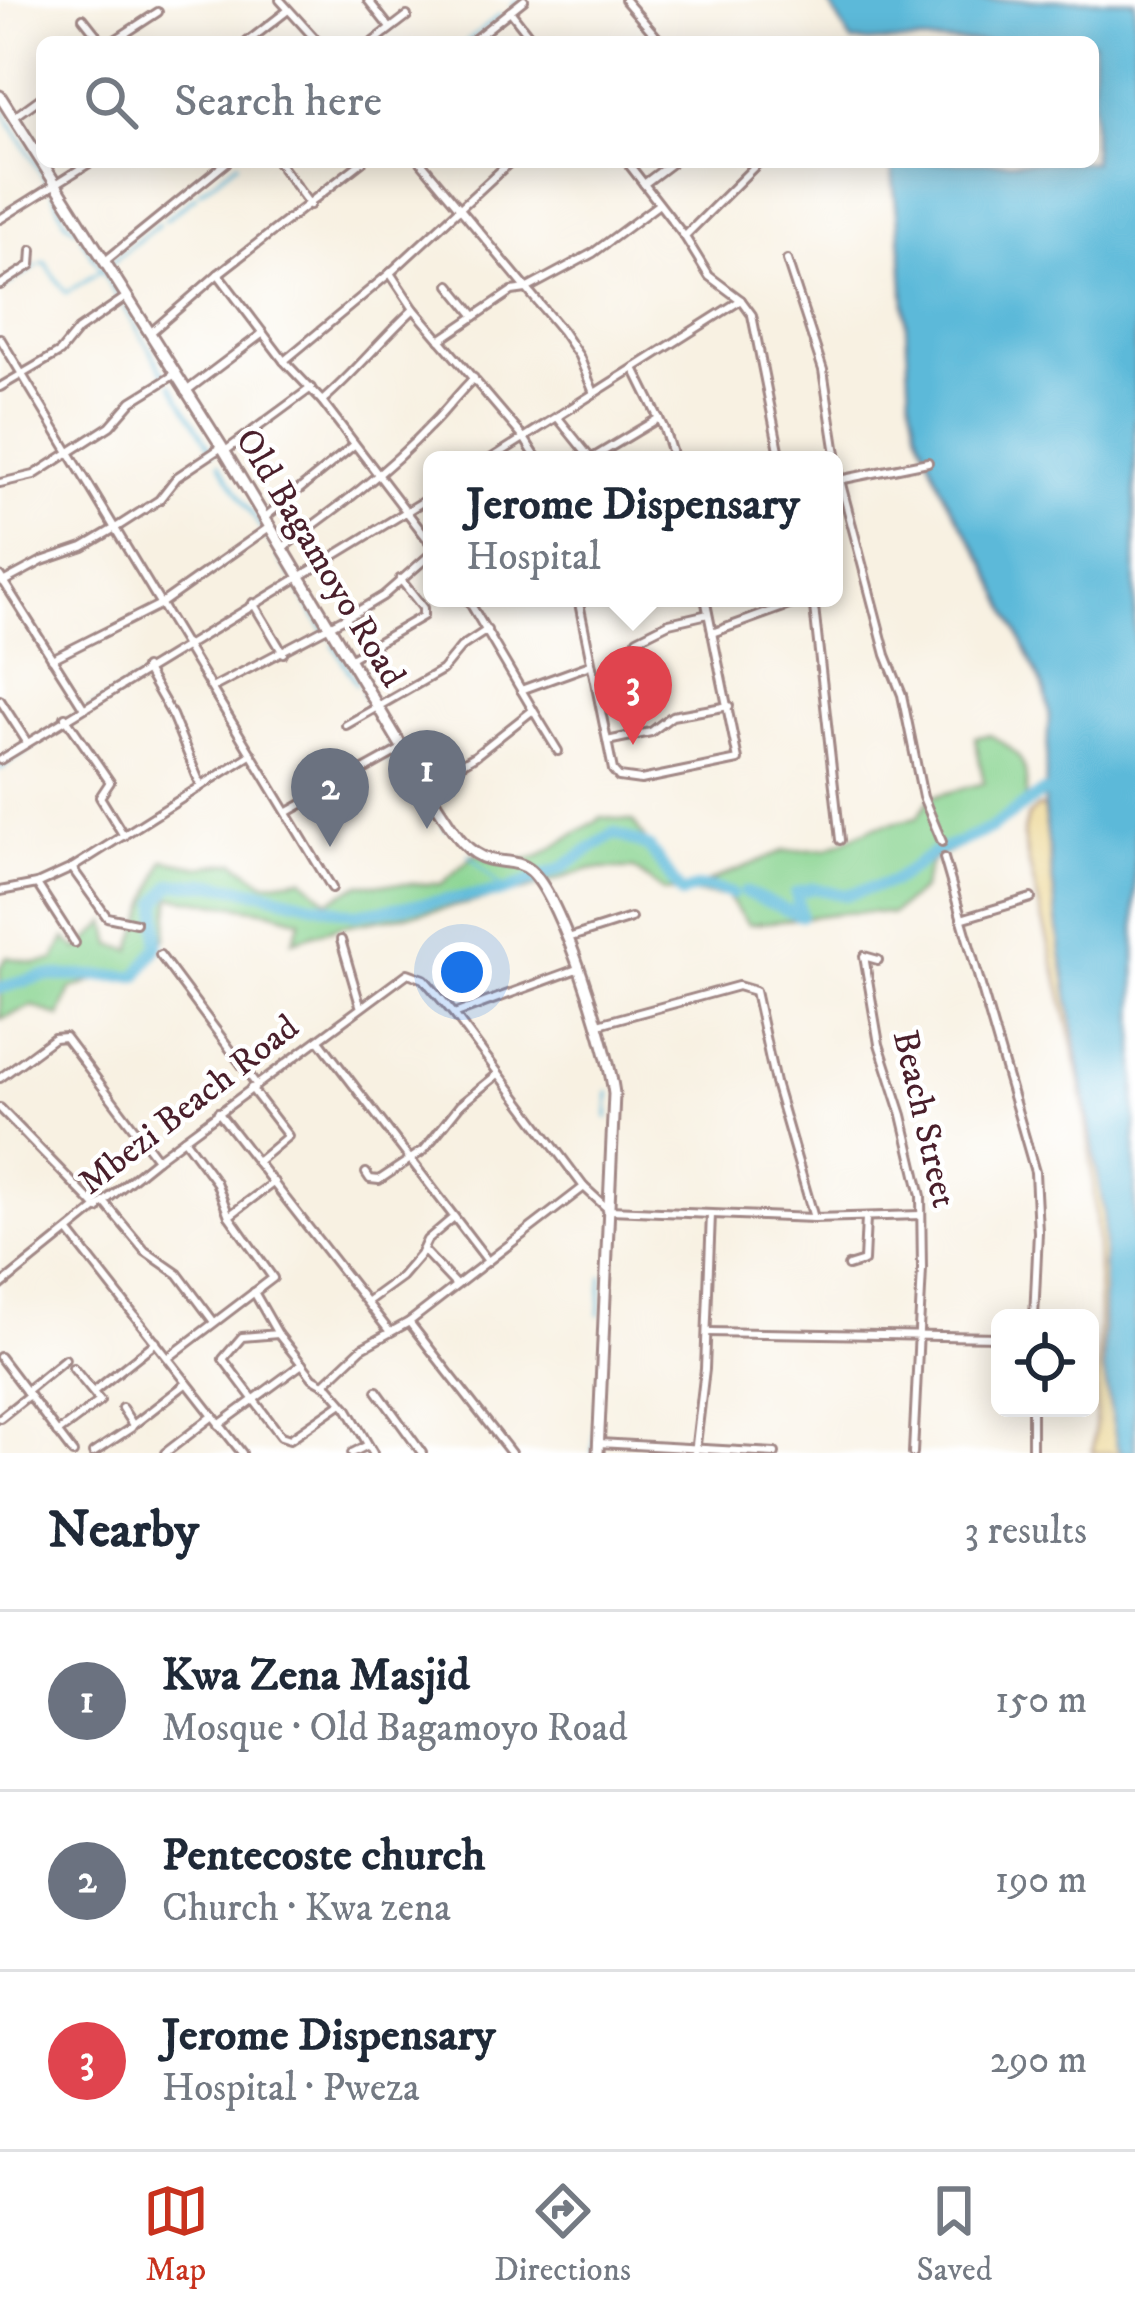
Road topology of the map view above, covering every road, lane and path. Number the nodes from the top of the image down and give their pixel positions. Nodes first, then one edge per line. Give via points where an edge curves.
1 (280, 0) edge
2 (368, 0) edge
3 (524, 0) edge
4 (625, 0) edge
5 (288, 10) junction
6 (510, 11) junction
7 (158, 12) dead end
8 (407, 16) dead end
9 (82, 18) dead end
10 (390, 28) junction
11 (96, 36) edge
12 (121, 36) edge
13 (255, 36) edge
14 (312, 36) edge
15 (381, 36) edge
16 (479, 36) edge
17 (529, 36) edge
18 (656, 36) edge
19 (0, 96) edge
20 (36, 101) edge
21 (13, 118) junction
22 (36, 155) edge
23 (44, 168) edge
24 (82, 168) edge
25 (220, 168) edge
26 (282, 168) edge
27 (355, 168) edge
28 (426, 168) edge
29 (503, 168) edge
30 (632, 168) edge
31 (665, 168) edge
32 (753, 168) edge
33 (644, 184) junction
34 (55, 185) junction
35 (659, 204) junction
36 (310, 205) junction
37 (460, 206) junction
38 (0, 219) edge
39 (685, 236) junction
40 (32, 250) dead end
41 (787, 260) dead end
42 (104, 262) junction
43 (390, 273) junction
44 (218, 274) junction
45 (0, 285) edge
46 (450, 285) dead end
47 (526, 290) junction
48 (126, 297) junction
49 (741, 300) junction
50 (414, 309) junction
51 (475, 316) junction
52 (149, 334) junction
53 (262, 334) junction
54 (0, 338) edge
55 (440, 340) junction
56 (284, 361) junction
57 (634, 368) junction
58 (175, 375) junction
59 (22, 376) junction
60 (474, 378) junction
61 (0, 387) edge
62 (311, 388) junction
63 (185, 392) junction
64 (595, 393) junction
65 (322, 400) junction
66 (558, 418) junction
67 (658, 418) junction
68 (524, 438) junction
69 (355, 445) junction
70 (223, 450) junction
71 (503, 451) edge
72 (532, 451) edge
73 (585, 451) edge
74 (604, 451) edge
75 (671, 451) edge
76 (779, 451) edge
77 (833, 451) edge
78 (69, 453) junction
79 (928, 462) dead end
80 (377, 474) junction
81 (843, 479) edge
82 (0, 483) edge
83 (843, 501) edge
84 (423, 502) edge
85 (408, 511) junction
86 (267, 523) junction
87 (117, 527) junction
88 (423, 535) edge
89 (282, 548) junction
90 (423, 557) edge
91 (302, 578) junction
92 (2, 579) edge
93 (400, 579) junction
94 (253, 603) junction
95 (159, 605) junction
96 (473, 607) edge
97 (580, 607) edge
98 (707, 607) edge
99 (783, 607) edge
100 (811, 607) edge
101 (777, 609) joint
102 (708, 614) junction
103 (328, 626) junction
104 (488, 629) junction
105 (712, 633) junction
106 (637, 639) dead end
107 (186, 644) junction
108 (283, 653) junction
109 (52, 659) junction
110 (349, 659) junction
111 (590, 665) junction
112 (146, 668) junction
113 (648, 678) dead end
114 (212, 688) junction
115 (597, 688) junction
116 (521, 690) junction
117 (0, 700) edge
118 (378, 706) junction
119 (728, 706) junction
120 (83, 707) junction
121 (532, 710) junction
122 (65, 717) junction
123 (346, 725) dead end
124 (606, 741) junction
125 (27, 742) junction
126 (403, 748) junction
127 (559, 751) dead end
128 (252, 754) junction
129 (0, 760) edge
130 (425, 785) junction
131 (201, 786) junction
132 (288, 812) junction
133 (124, 836) junction
134 (840, 840) dead end
135 (942, 842) dead end
136 (944, 858) dead end
137 (72, 868) junction
138 (37, 884) junction
139 (332, 888) dead end
140 (0, 891) edge
141 (1031, 898) dead end
142 (631, 918) dead end
143 (961, 919) junction
144 (136, 923) dead end
145 (568, 938) junction
146 (341, 940) dead end
147 (75, 943) dead end
148 (160, 955) dead end
149 (878, 960) dead end
150 (577, 969) junction
151 (360, 1006) junction
152 (454, 1014) junction
153 (595, 1025) junction
154 (318, 1039) junction
155 (498, 1074) junction
156 (0, 1078) edge
157 (254, 1086) junction
158 (0, 1108) edge
159 (218, 1112) junction
160 (184, 1139) junction
161 (157, 1159) junction
162 (410, 1159) junction
163 (257, 1162) junction
164 (366, 1173) dead end
165 (274, 1182) junction
166 (584, 1186) junction
167 (101, 1206) junction
168 (609, 1210) junction
169 (711, 1214) junction
170 (921, 1215) junction
171 (229, 1216) junction
172 (454, 1217) junction
173 (814, 1218) junction
174 (866, 1218) junction
175 (69, 1232) junction
176 (423, 1250) junction
177 (488, 1261) junction
178 (848, 1266) dead end
179 (455, 1284) junction
180 (0, 1286) edge
181 (254, 1292) junction
182 (368, 1300) junction
183 (1034, 1309) edge
184 (214, 1322) junction
185 (409, 1322) junction
186 (390, 1332) junction
187 (708, 1332) junction
188 (278, 1334) junction
189 (919, 1336) junction
190 (991, 1336) edge
191 (156, 1342) junction
192 (0, 1357) edge
193 (168, 1358) junction
194 (65, 1359) dead end
195 (302, 1364) junction
196 (73, 1368) dead end
197 (187, 1383) junction
198 (325, 1383) junction
199 (377, 1390) dead end
200 (93, 1392) junction
201 (27, 1393) junction
202 (253, 1400) junction
203 (342, 1403) junction
204 (122, 1408) dead end
205 (213, 1416) junction
206 (1032, 1417) edge
207 (0, 1418) edge
208 (133, 1425) junction
209 (219, 1425) junction
210 (57, 1433) junction
211 (181, 1440) junction
212 (599, 1448) edge
213 (371, 1449) edge
214 (695, 1451) edge
215 (73, 1453) edge
216 (94, 1453) edge
217 (165, 1453) edge
218 (190, 1453) edge
219 (242, 1453) edge
220 (352, 1453) edge
221 (422, 1453) edge
222 (512, 1453) edge
223 (775, 1453) edge
224 (913, 1453) edge
225 (1032, 1453) edge

1 - 5 street
2 - 10 street
3 - 6 street
4 - 18 street
5 - 13 street
5 - 14 street
6 - 16 street
6 - 17 street
7 - 12 street
8 - 10 street
9 - 11 street
10 - 15 street
19 - 21 main road, Old Bagamoyo Road
20 - 21 street
21 - 22 main road, Old Bagamoyo Road
23 - 34 main road, Old Bagamoyo Road
24 - 34 street
25 - 42 street
26 - 36 street
27 - 36 street
28 - 37 street
29 - 37 street
30 - 33 street
31 - 33 street
32 - 39 street
33 - 35 street
34 - 38 street
34 - 42 main road, Old Bagamoyo Road
35 - 39 street
35 - 47 street
36 - 44 street
37 - 43 street
37 - 47 street
39 - 49 street via 709,276
40 - 45 street via 31,266
41 - 77 street via 823,370
42 - 48 main road, Old Bagamoyo Road
43 - 50 street
43 - 56 street
44 - 52 street
44 - 53 street
46 - 51 street
47 - 51 street
47 - 64 street via 579,356
48 - 52 main road, Old Bagamoyo Road
48 - 59 street
49 - 57 street
49 - 76 street via 752,315
50 - 55 street
50 - 65 street
51 - 55 street
52 - 58 main road, Old Bagamoyo Road
53 - 56 street
53 - 63 street
54 - 59 street
55 - 60 street
56 - 62 street
57 - 64 street
57 - 67 street
58 - 63 main road, Old Bagamoyo Road
58 - 78 street
59 - 61 street
59 - 78 street
60 - 68 street
60 - 80 street
62 - 65 street
62 - 70 street
63 - 70 main road, Old Bagamoyo Road
64 - 66 street
65 - 69 street
66 - 68 street
66 - 73 street
67 - 74 street
67 - 75 street
68 - 71 street
68 - 72 street
69 - 80 street
69 - 86 street
70 - 86 main road, Old Bagamoyo Road
70 - 87 street
78 - 82 street via 34,475
78 - 87 street
79 - 81 street
80 - 85 street
80 - 89 street
83 - 135 street via 902,695 922,796
84 - 85 street
85 - 88 street
85 - 91 street
86 - 89 main road, Old Bagamoyo Road
86 - 95 street
87 - 92 street
87 - 95 street
89 - 91 main road, Old Bagamoyo Road
90 - 93 street
91 - 94 street
91 - 103 main road, Old Bagamoyo Road
92 - 109 street
93 - 103 street
93 - 110 street via 423,616
94 - 107 street
94 - 108 street
95 - 107 street
95 - 109 street
96 - 104 street
97 - 111 street
98 - 102 street
99 - 101 street
100 - 134 street
101 - 105 street
102 - 105 street
102 - 106 street
103 - 108 street
103 - 110 main road, Old Bagamoyo Road
104 - 116 street
104 - 118 street via 442,670
105 - 119 street
107 - 112 street
107 - 114 street
108 - 114 street
109 - 120 street
110 - 118 main road, Old Bagamoyo Road
111 - 115 street
111 - 116 street
112 - 120 street
112 - 131 street
113 - 115 street
114 - 128 street
115 - 124 street
116 - 121 street
117 - 125 street
118 - 123 street
118 - 126 main road, Old Bagamoyo Road
119 - 124 street
119 - 124 street via 738,760 626,779 613,770
120 - 122 street
121 - 127 street
121 - 130 street
122 - 125 street
122 - 133 street via 108,779 100,800
125 - 129 street
126 - 130 main road, Old Bagamoyo Road
126 - 132 street
128 - 131 street
128 - 132 street
130 - 145 main road, Old Bagamoyo Road via 477,855 530,870
131 - 133 street
132 - 139 street
133 - 137 street
136 - 143 street
137 - 138 street
137 - 144 street via 107,917
138 - 140 street
138 - 147 street
141 - 143 street
142 - 145 street
143 - 183 street via 1035,1172
145 - 150 main road, Old Bagamoyo Road
146 - 151 street
148 - 157 street
149 - 170 street, Beach Street via 864,956
150 - 152 street
150 - 153 main road, Old Bagamoyo Road
151 - 152 street, Mbezi Beach Road via 413,973
151 - 154 street, Mbezi Beach Road
152 - 155 street
153 - 168 main road, Old Bagamoyo Road via 614,1094
153 - 173 street via 738,986 755,991
154 - 157 street, Mbezi Beach Road
154 - 162 street
155 - 162 street
155 - 166 street
156 - 161 street via 65,1037
157 - 159 street, Mbezi Beach Road
157 - 163 street via 288,1136
158 - 167 street
159 - 160 street, Mbezi Beach Road
159 - 163 street
160 - 161 street, Mbezi Beach Road
160 - 171 street
161 - 167 street, Mbezi Beach Road
162 - 164 street via 379,1180
162 - 172 street
163 - 165 street
165 - 171 street
165 - 182 street
166 - 168 street
166 - 177 street
167 - 175 street, Mbezi Beach Road
167 - 184 street via 178,1274
168 - 169 street
168 - 212 main road, Old Bagamoyo Road
169 - 173 street
169 - 187 street
170 - 174 street
170 - 189 street, Beach Street
171 - 181 street via 273,1276
172 - 176 street
172 - 177 street
173 - 174 street
174 - 178 street via 864,1261
175 - 180 street, Mbezi Beach Road
175 - 191 street
176 - 179 street
176 - 182 street
177 - 179 street
179 - 185 street
181 - 184 street
181 - 188 street
182 - 186 street
184 - 193 street
185 - 186 street
185 - 222 street
186 - 198 street
187 - 189 street
187 - 214 street
188 - 195 street
188 - 202 street via 242,1337 223,1357
189 - 190 street
189 - 224 street, Beach Street
191 - 193 street
191 - 200 street
192 - 201 street
193 - 197 street
194 - 201 street
195 - 198 street
195 - 202 street
196 - 200 street
197 - 205 street
197 - 208 street
198 - 203 street
199 - 221 street
200 - 210 street via 99,1402
201 - 207 street
201 - 210 street
202 - 203 street via 285,1439
202 - 209 street
203 - 213 street
204 - 208 street
205 - 209 street
205 - 211 street
206 - 225 street
208 - 216 street
209 - 219 street
210 - 215 street
211 - 217 street
211 - 218 street
212 - 214 street
213 - 220 street
214 - 223 street

